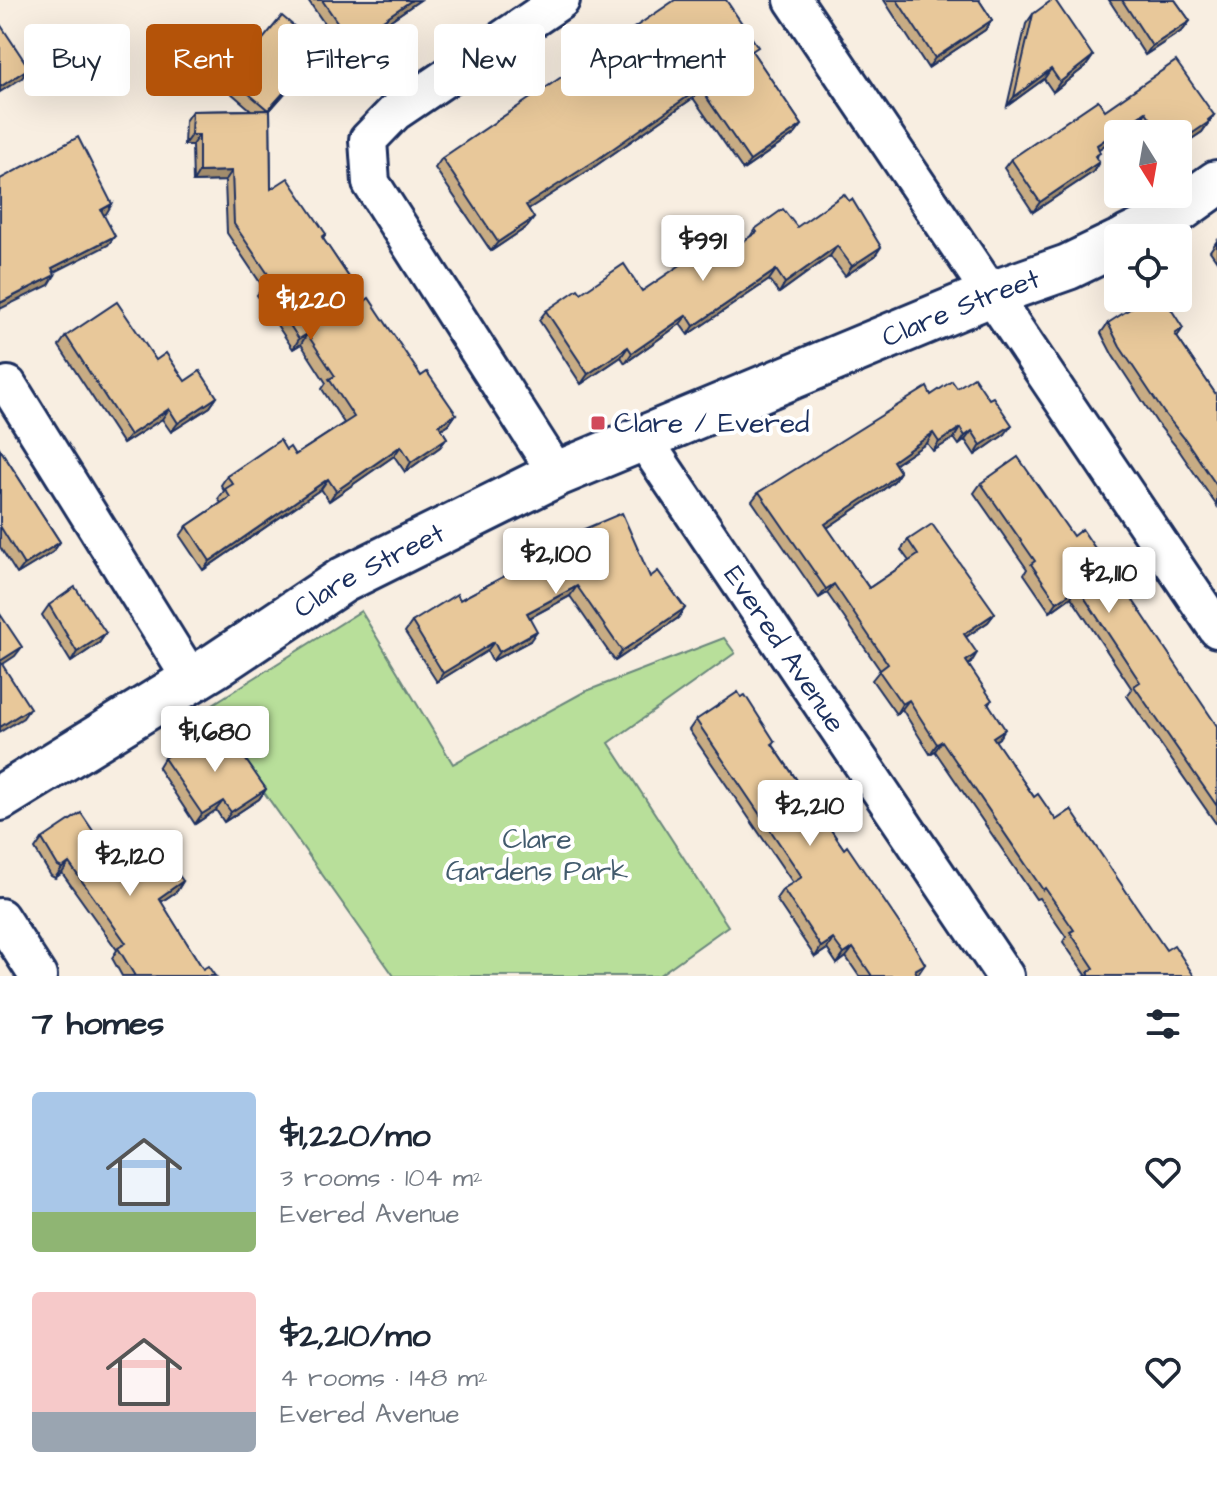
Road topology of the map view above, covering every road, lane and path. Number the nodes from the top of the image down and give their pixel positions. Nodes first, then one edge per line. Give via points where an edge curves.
1 (561, 0) edge
2 (793, 0) edge
3 (1217, 183) edge
4 (1157, 224) edge
5 (1104, 250) edge
6 (991, 294) junction
7 (8, 385) dead end
8 (644, 440) junction
9 (557, 474) junction
10 (1217, 629) edge
11 (191, 679) junction
12 (0, 798) edge
13 (0, 917) edge
14 (38, 976) edge
15 (1005, 976) edge

1 - 9 street via 395,112 368,140 371,180
2 - 6 street
3 - 4 street
5 - 6 street, Clare Street
6 - 8 street, Clare Street
6 - 10 street
7 - 11 street
8 - 9 street, Clare Street
8 - 15 street, Evered Avenue
9 - 11 street, Clare Street via 343,580
11 - 12 street, Clare Street
13 - 14 street

